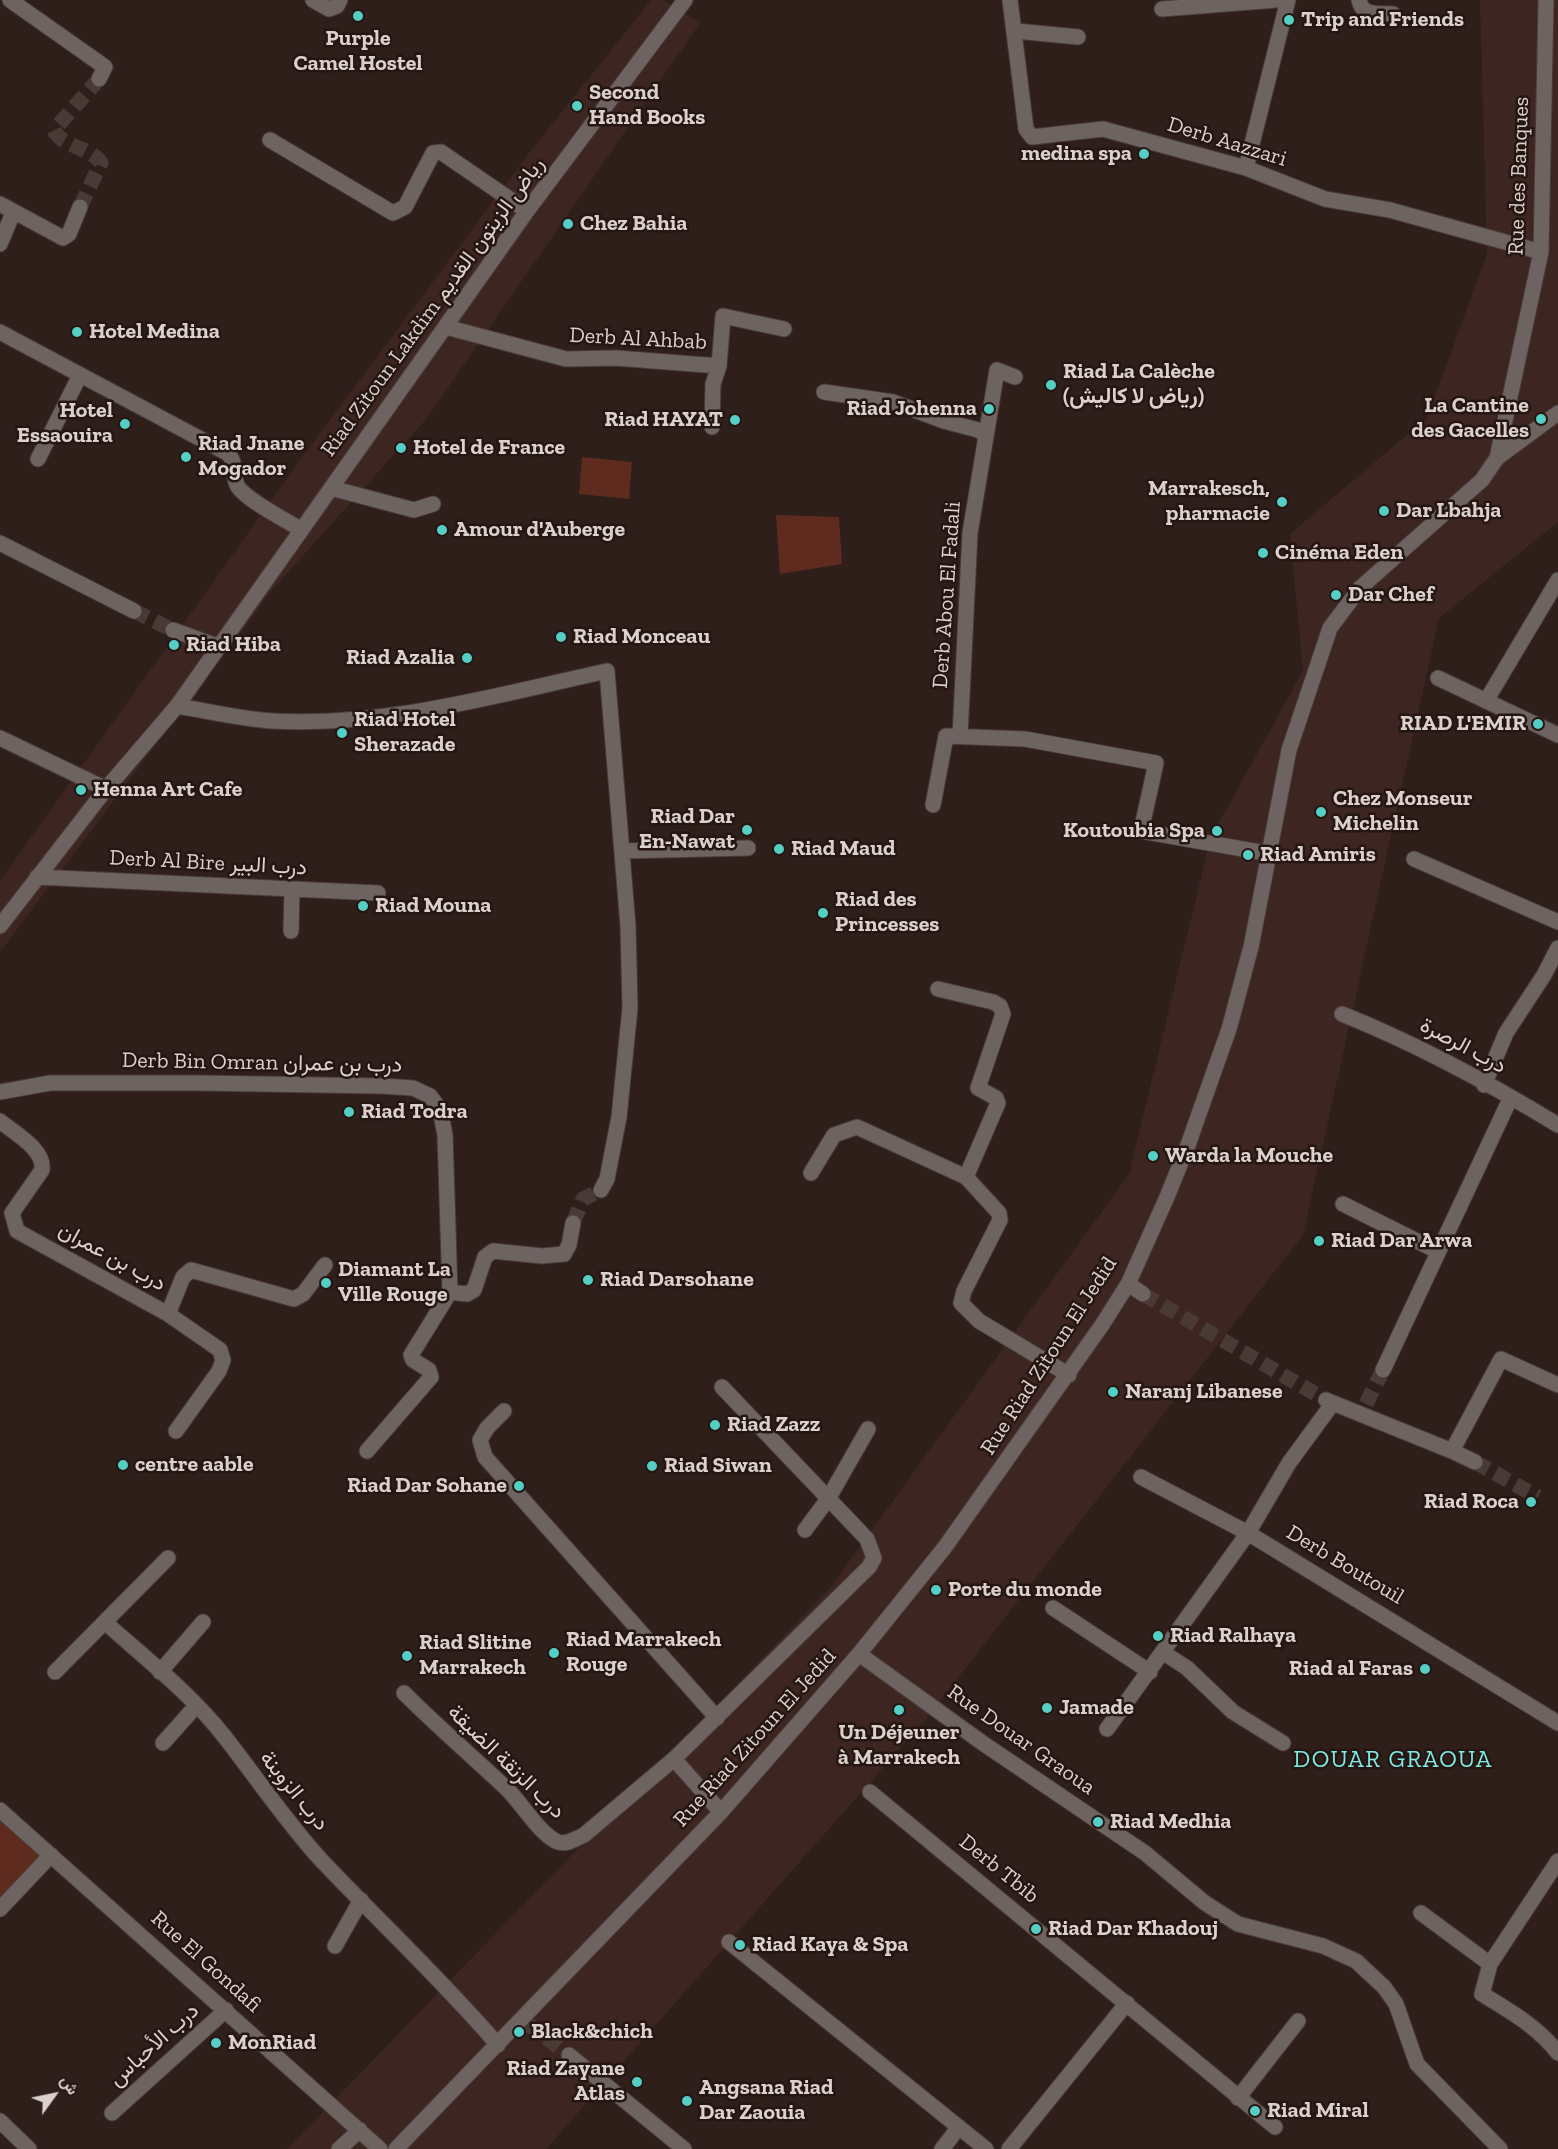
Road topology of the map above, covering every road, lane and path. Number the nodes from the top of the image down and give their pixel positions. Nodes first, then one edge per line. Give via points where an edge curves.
1 (9, 0) edge
2 (314, 0) edge
3 (340, 0) edge
4 (1010, 0) edge
5 (1276, 0) edge
6 (1288, 0) edge
7 (1359, 0) edge
8 (1546, 0) edge
9 (685, 1) edge
10 (1162, 9) dead end
11 (1393, 14) dead end
12 (1016, 31) junction
13 (1077, 38) dead end
14 (99, 79) dead end
15 (270, 140) dead end
16 (1246, 168) junction
17 (80, 207) tunnel mouth
18 (6, 209) edge
19 (527, 211) junction
20 (0, 244) edge
21 (1541, 252) junction
22 (446, 327) junction
23 (784, 329) dead end
24 (0, 332) edge
25 (719, 366) junction
26 (80, 375) junction
27 (1015, 377) dead end
28 (824, 392) dead end
29 (1558, 413) edge
30 (712, 427) dead end
31 (986, 435) junction
32 (1497, 458) junction
33 (38, 459) dead end
34 (331, 488) junction
35 (433, 504) dead end
36 (300, 529) junction
37 (0, 543) edge
38 (1558, 580) edge
39 (134, 611) tunnel mouth
40 (173, 630) tunnel mouth
41 (220, 647) junction
42 (1438, 678) dead end
43 (1486, 701) junction
44 (177, 706) junction
45 (1558, 735) edge
46 (960, 736) junction
47 (0, 738) edge
48 (106, 789) junction
49 (933, 805) dead end
50 (748, 848) dead end
51 (622, 851) junction
52 (1271, 854) junction
53 (1414, 859) dead end
54 (37, 876) junction
55 (292, 890) junction
56 (378, 893) dead end
57 (1558, 922) edge
58 (0, 926) edge
59 (291, 931) dead end
60 (1558, 948) edge
61 (938, 989) dead end
62 (1342, 1014) dead end
63 (1484, 1084) junction
64 (0, 1092) edge
65 (1511, 1097) junction
66 (0, 1121) edge
67 (1558, 1125) edge
68 (811, 1173) dead end
69 (966, 1177) junction
70 (601, 1190) tunnel mouth
71 (1343, 1204) dead end
72 (573, 1223) tunnel mouth
73 (1437, 1251) junction
74 (325, 1265) dead end
75 (1128, 1284) junction
76 (450, 1292) junction
77 (1143, 1294) tunnel mouth
78 (168, 1314) junction
79 (1383, 1370) tunnel mouth
80 (1069, 1375) junction
81 (1558, 1384) edge
82 (722, 1387) dead end
83 (504, 1411) dead end
84 (868, 1429) dead end
85 (176, 1431) dead end
86 (1452, 1450) junction
87 (367, 1451) dead end
88 (1475, 1462) tunnel mouth
89 (1141, 1477) dead end
90 (828, 1498) junction
91 (805, 1530) dead end
92 (1248, 1533) junction
93 (168, 1558) dead end
94 (1053, 1608) dead end
95 (203, 1622) dead end
96 (106, 1623) junction
97 (859, 1653) junction
98 (1164, 1653) junction
99 (1150, 1671) junction
100 (55, 1672) dead end
101 (160, 1672) junction
102 (404, 1693) dead end
103 (196, 1706) junction
104 (717, 1718) junction
105 (1558, 1723) edge
106 (1107, 1729) dead end
107 (163, 1743) dead end
108 (1283, 1743) dead end
109 (675, 1759) junction
110 (870, 1792) dead end
111 (0, 1809) edge
112 (721, 1812) junction
113 (51, 1855) junction
114 (1558, 1861) edge
115 (360, 1900) junction
116 (0, 1909) edge
117 (1421, 1913) dead end
118 (729, 1942) dead end
119 (335, 1946) dead end
120 (1490, 1964) junction
121 (1127, 2003) junction
122 (226, 2010) junction
123 (1298, 2021) dead end
124 (498, 2045) junction
125 (1558, 2053) edge
126 (570, 2055) tunnel mouth
127 (1238, 2098) junction
128 (112, 2113) dead end
129 (0, 2121) edge
130 (959, 2127) junction
131 (1275, 2127) dead end
132 (360, 2130) junction
133 (29, 2149) edge
134 (339, 2149) edge
135 (380, 2149) edge
136 (396, 2149) edge
137 (684, 2149) edge
138 (942, 2149) edge
139 (986, 2149) edge
140 (1009, 2149) edge
141 (1500, 2149) edge

1 - 14 street via 105,67
2 - 3 street via 329,9
4 - 12 street, Derb Aazzari
5 - 10 street
6 - 16 street
7 - 11 street via 1360,8 1366,12
8 - 21 street, Rue des Banques
9 - 19 street, Riad Zitoun Lakdim رياض الزيتون القديم
12 - 13 street
12 - 16 street, Derb Aazzari via 1026,129 1032,137 1103,129
15 - 19 street via 393,213 405,207 432,153 441,152
16 - 21 street, Derb Aazzari via 1325,199 1390,210
17 - 18 street via 69,234 63,238
18 - 20 street
19 - 22 street, Riad Zitoun Lakdim رياض الزيتون القديم
21 - 32 street, Rue des Banques
22 - 25 street, Derb Al Ahbab via 566,359 616,358
22 - 34 street, Riad Zitoun Lakdim رياض الزيتون القديم
23 - 25 street, Derb Al Ahbab via 723,316
24 - 26 street
25 - 30 street via 713,384
26 - 33 street
26 - 36 street via 226,453 234,462 236,482 242,492
27 - 31 street, Derb Abou El Fadali via 997,370
28 - 31 street via 893,402
29 - 32 street
31 - 46 street, Derb Abou El Fadali via 970,533
32 - 52 street, Rue Riad Zitoun El Jedid via 1482,480 1360,588 1330,628 1289,750
34 - 35 street via 414,510
34 - 36 street, Riad Zitoun Lakdim رياض الزيتون القديم
36 - 41 street, Riad Zitoun Lakdim رياض الزيتون القديم
37 - 39 street
38 - 43 street
40 - 41 street
41 - 44 street, Riad Zitoun Lakdim رياض الزيتون القديم
42 - 43 street
43 - 45 street
44 - 48 street, Riad Zitoun Lakdim رياض الزيتون القديم
44 - 51 street via 272,721 379,718 607,671
46 - 49 street via 946,736
46 - 52 street via 1025,739 1156,763 1141,831
47 - 48 street
48 - 54 street, Riad Zitoun Lakdim رياض الزيتون القديم
50 - 51 street
51 - 70 street via 630,1008 619,1117 607,1179
52 - 75 street, Rue Riad Zitoun El Jedid via 1228,1029 1188,1145
53 - 57 street
54 - 55 street, Derb Al Bire درب البير
54 - 58 street, Riad Zitoun Lakdim رياض الزيتون القديم
55 - 56 street, Derb Al Bire درب البير
55 - 59 street
60 - 63 street via 1506,1033
61 - 69 street via 993,1002 1003,1014 978,1088 998,1103
62 - 63 street, درب الرصرة via 1394,1035
63 - 65 street, درب الرصرة
64 - 76 street, Derb Bin Omran درب بن عمران via 50,1083 413,1088 430,1096 440,1109 445,1135
65 - 67 street, درب الرصرة
65 - 73 street
66 - 78 street, درب بن عمران via 38,1153 43,1163 12,1213 17,1231
68 - 69 street via 834,1135 857,1127
69 - 80 street via 1001,1216 962,1303 979,1321
71 - 73 street
72 - 76 street via 564,1254 493,1251 485,1257 472,1293
73 - 79 street
74 - 78 street via 303,1294 294,1299 191,1270 183,1277
75 - 77 street
75 - 80 street, Rue Riad Zitoun El Jedid
76 - 87 street via 411,1355 429,1370 431,1377
78 - 85 street, درب بن عمران via 217,1346 223,1360
80 - 97 street, Rue Riad Zitoun El Jedid via 945,1547
81 - 86 street via 1501,1359
82 - 90 street
83 - 104 street via 480,1440 484,1457
84 - 90 street
86 - 88 street
86 - 92 street, Derb Boutouil via 1364,1409 1329,1401
89 - 92 street
90 - 91 street
90 - 104 street via 867,1539 874,1558
92 - 98 street
92 - 105 street, Derb Boutouil
93 - 96 street
94 - 99 street
95 - 101 street
96 - 100 street
96 - 101 street, درب الزوبنة
97 - 112 street, Rue Riad Zitoun El Jedid
97 - 141 street, Rue Douar Graoua via 1145,1853 1205,1903 1238,1924 1323,1946 1356,1961 1396,2004 1417,2064
98 - 99 street
98 - 108 street via 1187,1668 1233,1712
99 - 106 street
101 - 103 street, درب الزوبنة
102 - 109 street, درب الزنقة الضيقة via 507,1790 550,1838 560,1843 584,1835
103 - 107 street
103 - 115 street, درب الزوبنة via 307,1844
104 - 109 street
109 - 112 street
110 - 121 street, Derb Tbib
111 - 113 street, Rue El Gondafi
112 - 124 street, Rue Riad Zitoun El Jedid via 526,2022
113 - 116 street
113 - 122 street, Rue El Gondafi
114 - 120 street
115 - 119 street
115 - 124 street, درب الزوبنة via 456,1996
117 - 120 street
118 - 130 street
120 - 125 street via 1482,1994 1514,2012
121 - 127 street, Derb Tbib
121 - 140 street
122 - 128 street, درب الأحباس
122 - 132 street, Rue El Gondafi
123 - 127 street
124 - 136 street, Rue Riad Zitoun El Jedid
126 - 137 street
127 - 131 street, Derb Tbib
129 - 133 street
130 - 138 street
130 - 139 street
132 - 134 street
132 - 135 street, Rue El Gondafi

